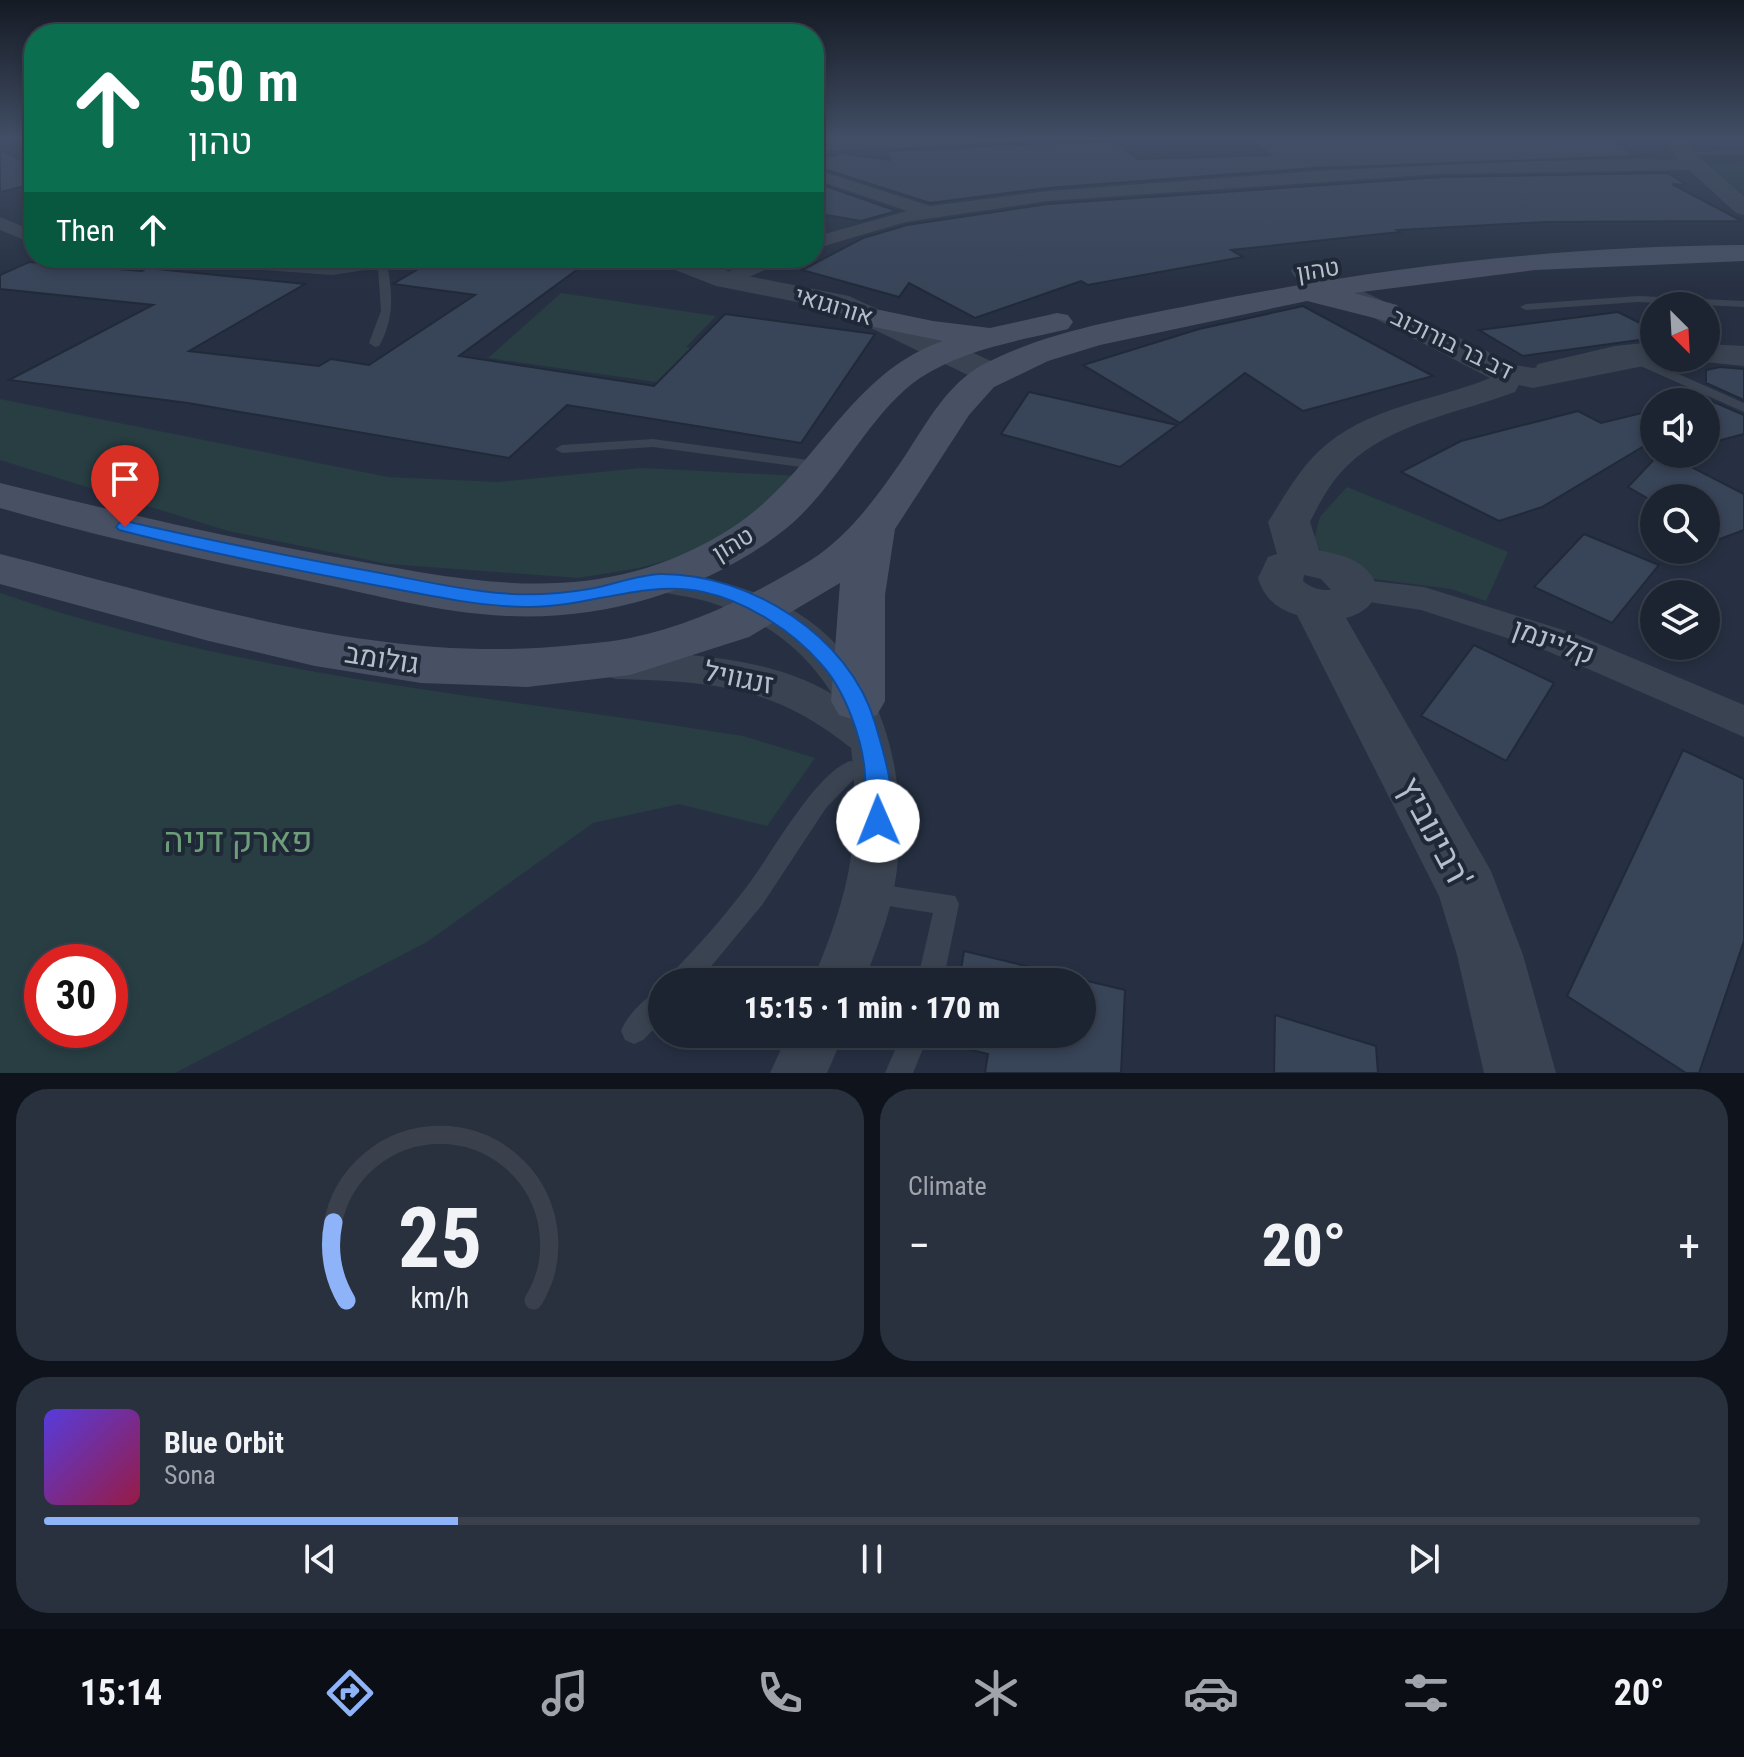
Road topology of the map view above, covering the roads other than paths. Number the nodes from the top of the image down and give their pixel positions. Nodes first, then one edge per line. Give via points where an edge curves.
1 (854, 187) edge
2 (1169, 187) edge
3 (1722, 187) edge
4 (1744, 208) edge
5 (926, 211) junction
6 (0, 223) edge
7 (24, 234) edge
8 (1744, 239) edge
9 (824, 240) edge
10 (1744, 253) edge
11 (278, 268) edge
12 (350, 268) edge
13 (382, 268) edge
14 (695, 268) edge
15 (753, 268) edge
16 (1305, 271) junction
17 (726, 280) junction
18 (1335, 286) junction
19 (1281, 296) junction
20 (1744, 304) edge
21 (1526, 307) dead end
22 (1386, 312) junction
23 (880, 319) junction
24 (1013, 334) junction
25 (375, 343) dead end
26 (1720, 347) edge
27 (1744, 349) edge
28 (1638, 352) edge
29 (944, 353) junction
30 (1720, 355) edge
31 (1744, 356) edge
32 (1506, 373) junction
33 (992, 374) junction
34 (890, 385) junction
35 (1744, 408) edge
36 (562, 449) dead end
37 (825, 466) junction
38 (0, 495) edge
39 (873, 529) junction
40 (0, 569) edge
41 (659, 581) junction
42 (1324, 585) junction
43 (765, 609) junction
44 (592, 664) junction
45 (1744, 722) edge
46 (868, 737) junction
47 (869, 894) junction
48 (695, 968) edge
49 (843, 968) edge
50 (933, 968) edge
51 (648, 1016) edge
52 (634, 1031) dead end
53 (810, 1048) edge
54 (910, 1048) edge
55 (798, 1073) edge
56 (899, 1073) edge
57 (1520, 1073) edge

1 - 5 street
2 - 5 street
3 - 4 street
5 - 9 street
6 - 7 street
8 - 16 main road, טהון via 1501,248
10 - 18 main road, טהון via 1521,261
11 - 12 lane
13 - 25 lane via 389,301 387,321
14 - 17 street, אורוגואי
15 - 17 street
16 - 18 street, דב בר בורוכוב
16 - 24 main road, טהון
17 - 23 street, אורוגואי via 839,302
18 - 19 main road, טהון
18 - 22 street, דב בר בורוכוב
19 - 22 main road via 1330,297
19 - 33 main road, טהון via 1144,324 1043,353
20 - 21 lane via 1638,299
22 - 32 street, דב בר בורוכוב
23 - 24 main road via 954,334
23 - 29 street, אורוגואי
23 - 34 main road via 897,357 898,372
24 - 29 main road, טהון
26 - 27 lane
28 - 32 street, דב בר בורוכוב via 1533,378
28 - 35 lane
29 - 33 street, אורוגואי
29 - 34 main road, טהון
30 - 31 street
32 - 42 street, רבינוביץ' via 1503,385 1403,415 1355,438 1304,493 1289,522
33 - 39 main road, טהון via 949,414
34 - 37 main road, טהון
36 - 37 lane via 653,443
37 - 41 main road, טהון via 774,519 701,563
38 - 41 main road via 264,558 481,598 587,596
39 - 43 main road, טהון via 829,569
39 - 46 main road via 861,595
40 - 44 main road, גולומב via 380,660 492,671
41 - 43 street, טהון via 703,586
42 - 45 street, קליינמן via 1424,599 1530,632
42 - 57 street, רבינוביץ' via 1469,891
43 - 44 main road, גולומב via 697,637
43 - 46 street, זנגוויל via 828,658
44 - 46 street, זנגוויל via 698,667 769,681 835,711
46 - 47 street via 878,821
46 - 48 lane via 850,770 830,786 774,869
47 - 49 street
47 - 50 lane via 947,904
51 - 52 lane
53 - 55 street
54 - 56 lane

